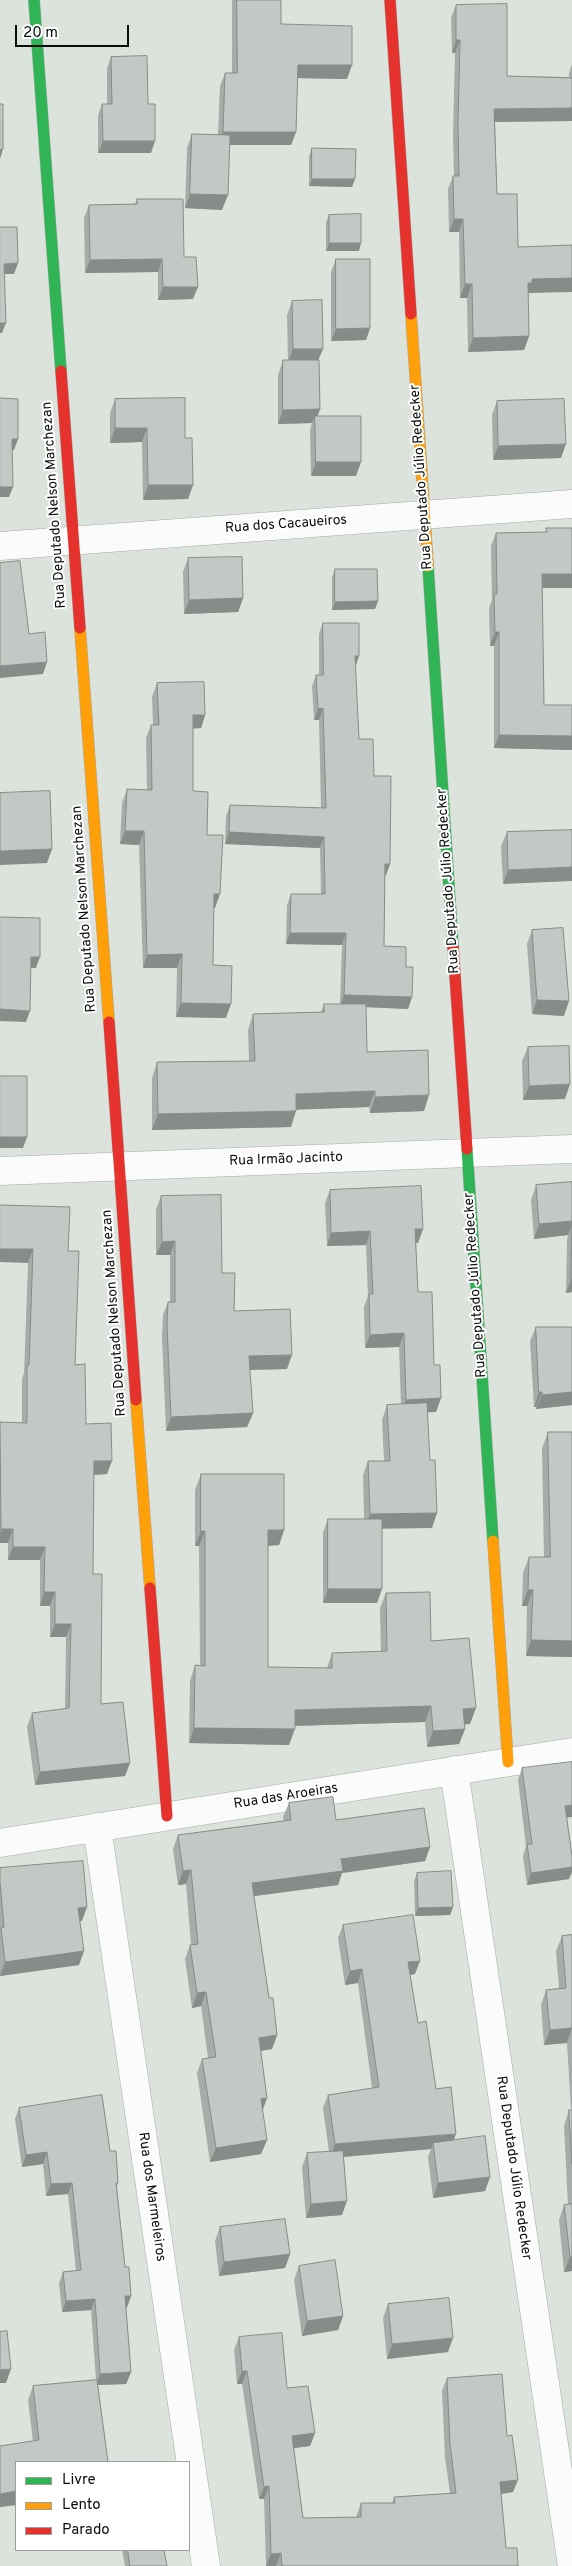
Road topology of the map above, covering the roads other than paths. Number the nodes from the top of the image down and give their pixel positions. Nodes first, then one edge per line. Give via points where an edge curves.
1 (34, 0) edge
2 (390, 0) edge
3 (572, 504) edge
4 (425, 516) junction
5 (73, 540) junction
6 (0, 546) edge
7 (572, 1149) edge
8 (467, 1153) junction
9 (119, 1166) junction
10 (0, 1171) edge
11 (572, 1752) edge
12 (508, 1762) junction
13 (454, 1770) junction
14 (167, 1816) junction
15 (97, 1827) junction
16 (0, 1843) edge
17 (206, 2566) edge
18 (572, 2566) edge

1 - 5 street, Rua Deputado Nelson Marchezan
2 - 4 street, Rua Deputado Júlio Redecker
3 - 4 street, Rua dos Cacaueiros
4 - 5 street, Rua dos Cacaueiros
4 - 8 street, Rua Deputado Júlio Redecker
5 - 6 street, Rua dos Cacaueiros
5 - 9 street, Rua Deputado Nelson Marchezan
7 - 8 street, Rua Irmão Jacinto
8 - 9 street, Rua Irmão Jacinto
8 - 12 street, Rua Deputado Júlio Redecker
9 - 10 street, Rua Irmão Jacinto
9 - 14 street, Rua Deputado Nelson Marchezan
11 - 12 street, Rua das Aroeiras
12 - 13 street, Rua das Aroeiras
13 - 14 street, Rua das Aroeiras
13 - 18 street, Rua Deputado Júlio Redecker
14 - 15 street, Rua das Aroeiras
15 - 16 street, Rua das Aroeiras
15 - 17 street, Rua dos Marmeleiros

